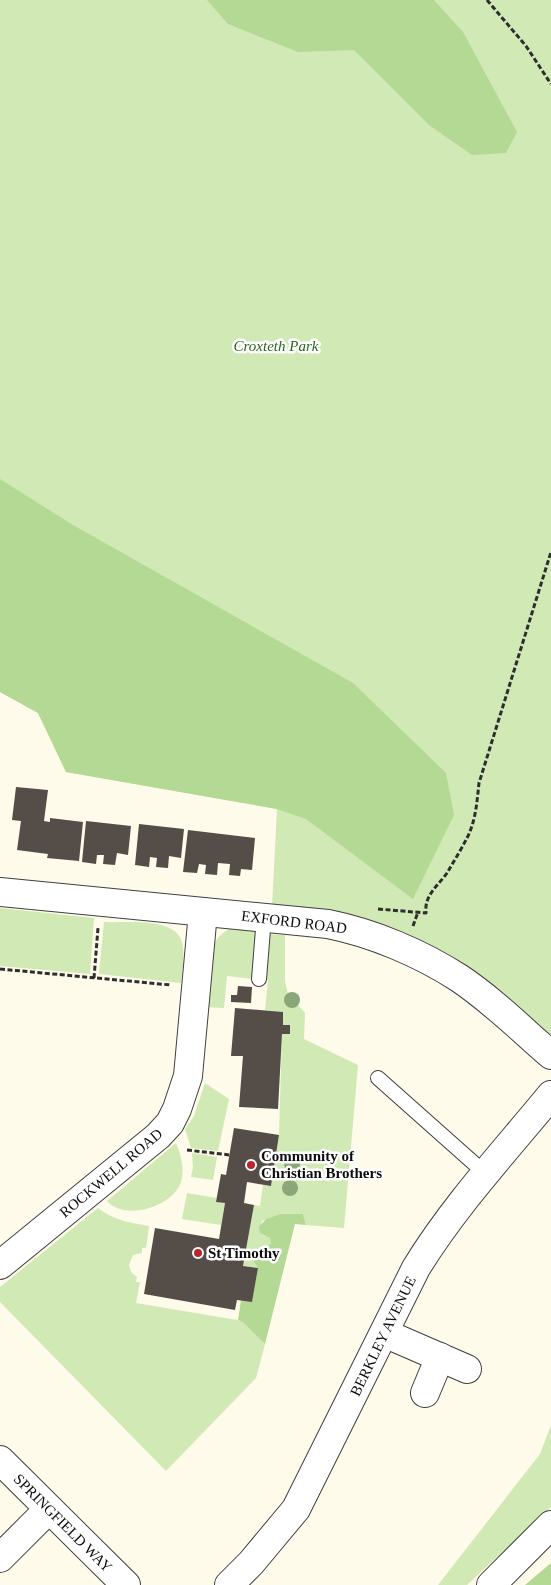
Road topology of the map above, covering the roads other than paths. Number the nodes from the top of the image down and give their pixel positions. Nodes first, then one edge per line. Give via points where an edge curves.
1 (0, 892) edge
2 (203, 912) junction
3 (264, 917) junction
4 (259, 979) dead end
5 (551, 1055) edge
6 (378, 1078) dead end
7 (551, 1095) edge
8 (486, 1174) junction
9 (0, 1265) edge
10 (384, 1333) junction
11 (440, 1357) junction
12 (467, 1369) dead end
13 (426, 1393) dead end
14 (0, 1460) edge
15 (48, 1510) junction
16 (551, 1525) edge
17 (0, 1558) edge
18 (126, 1585) edge
19 (229, 1585) edge
20 (491, 1585) edge

1 - 2 street, EXFORD ROAD
2 - 3 street, EXFORD ROAD
2 - 9 street, ROCKWELL ROAD via 188,1076 170,1123 140,1152
3 - 4 lane
3 - 5 street, EXFORD ROAD via 356,930 403,949 458,978 482,995
6 - 8 lane
7 - 8 street, BERKLEY AVENUE
8 - 10 street, BERKLEY AVENUE via 429,1246
10 - 11 street
10 - 19 street, BERKLEY AVENUE via 296,1509 258,1556
11 - 12 street
11 - 13 street
14 - 15 street, SPRINGFIELD WAY
15 - 17 street
15 - 18 street, SPRINGFIELD WAY
16 - 20 street

